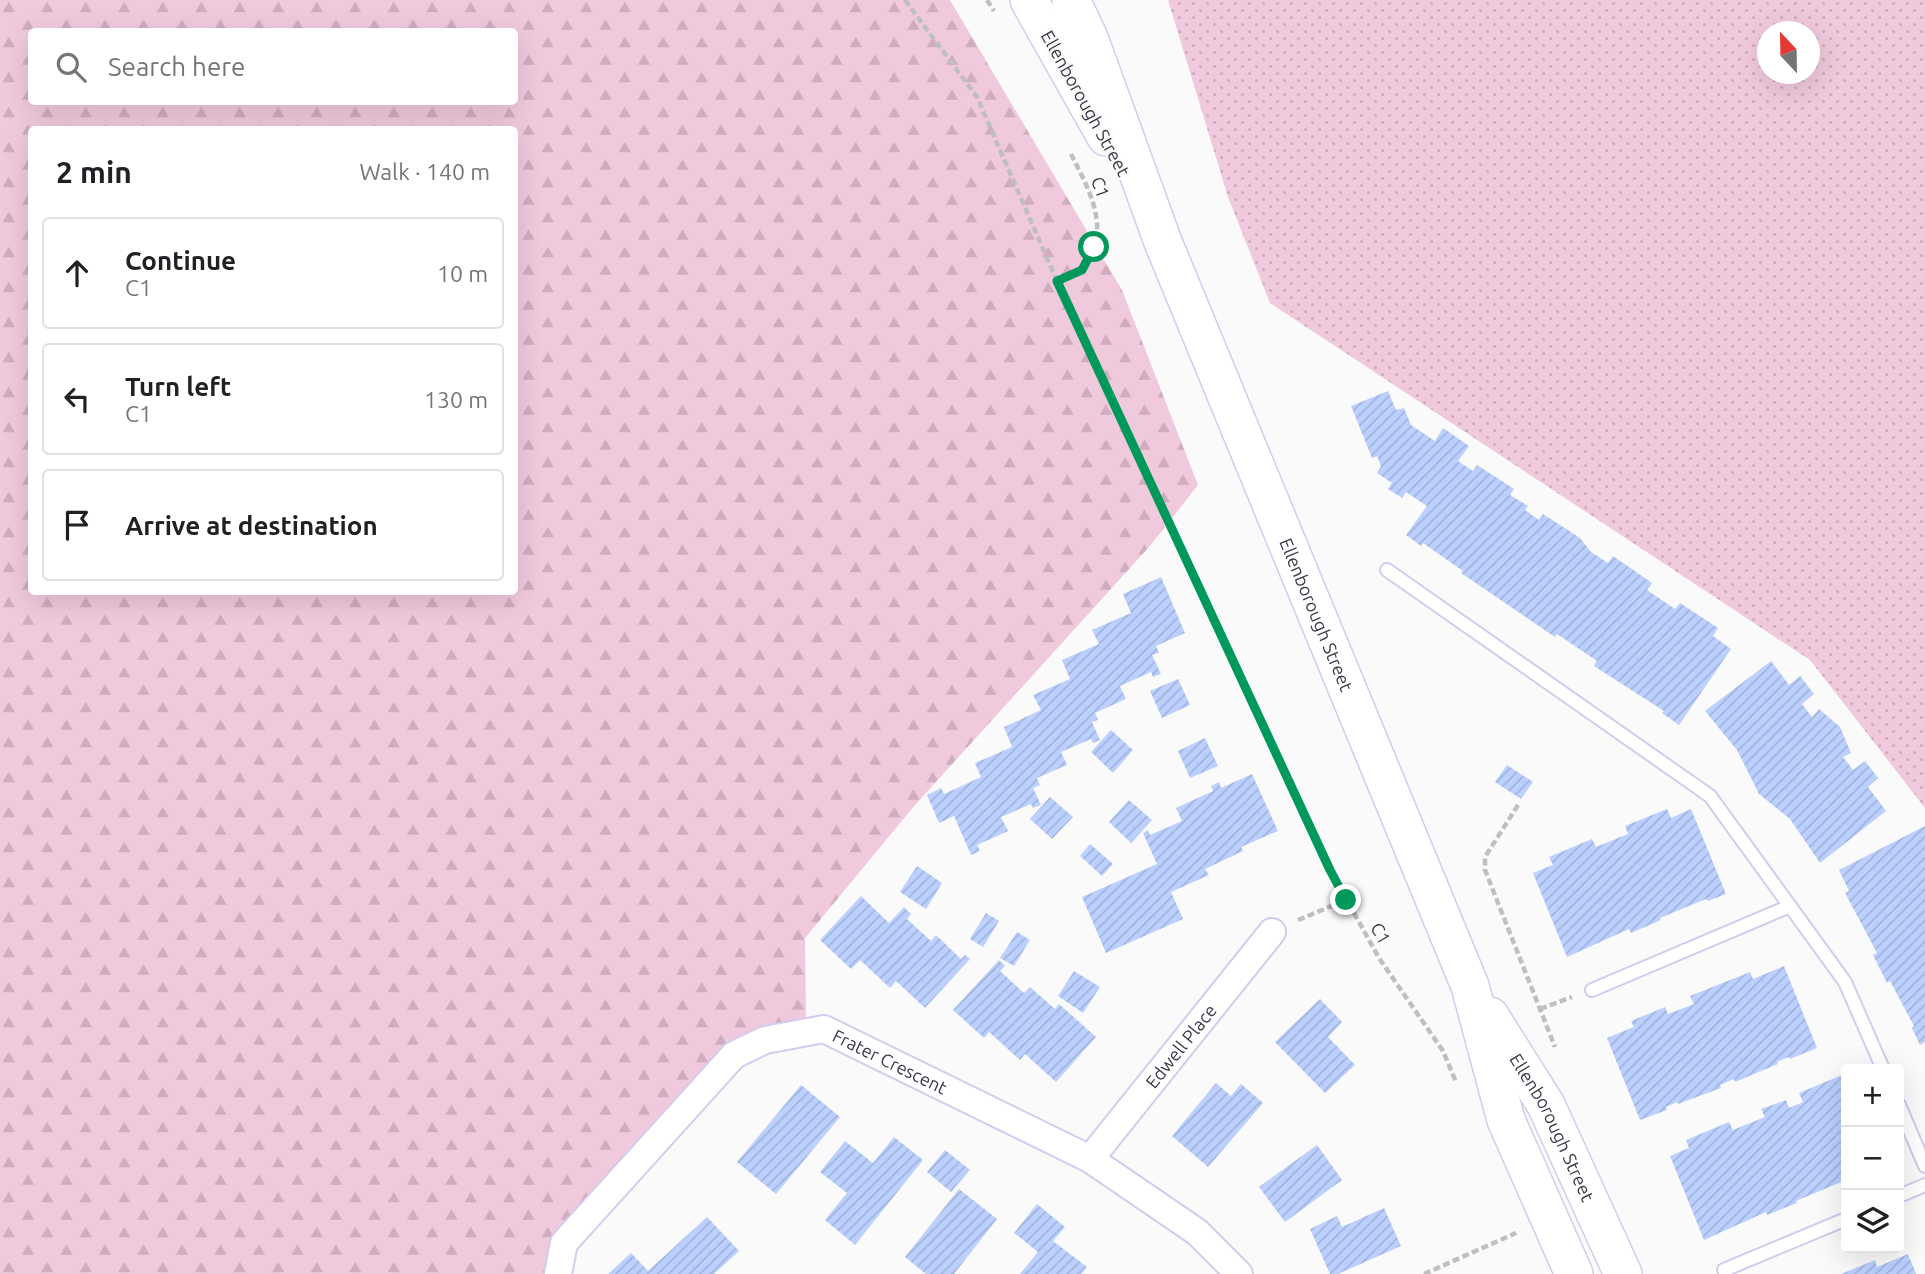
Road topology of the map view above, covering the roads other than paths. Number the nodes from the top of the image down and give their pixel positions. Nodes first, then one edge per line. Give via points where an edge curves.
1 (1071, 0) edge
2 (1014, 9) edge
3 (1163, 242) junction
4 (1387, 570) dead end
5 (1790, 906) junction
6 (1272, 932) road end
7 (1470, 986) junction
8 (1592, 990) road end
9 (1881, 1064) edge
10 (1904, 1117) edge
11 (1090, 1159) junction
12 (1925, 1166) edge
13 (1925, 1185) edge
14 (1904, 1194) edge
15 (1841, 1221) edge
16 (1724, 1270) dead end
17 (558, 1274) edge
18 (1239, 1274) edge
19 (1574, 1274) edge
20 (1623, 1274) edge

1 - 3 main road, Ellenborough Street
2 - 3 main road, Ellenborough Street
3 - 7 main road, Ellenborough Street
4 - 5 lane via 1710,796
5 - 8 lane
5 - 9 lane via 1845,982
6 - 11 street, Edwell Place
7 - 19 main road, Ellenborough Street via 1506,1120
7 - 20 main road, Ellenborough Street via 1546,1105
10 - 12 lane
11 - 17 street, Frater Crescent via 824,1029 765,1040 734,1055 564,1243
11 - 18 street, Frater Crescent via 1197,1232
13 - 14 lane
15 - 16 lane

